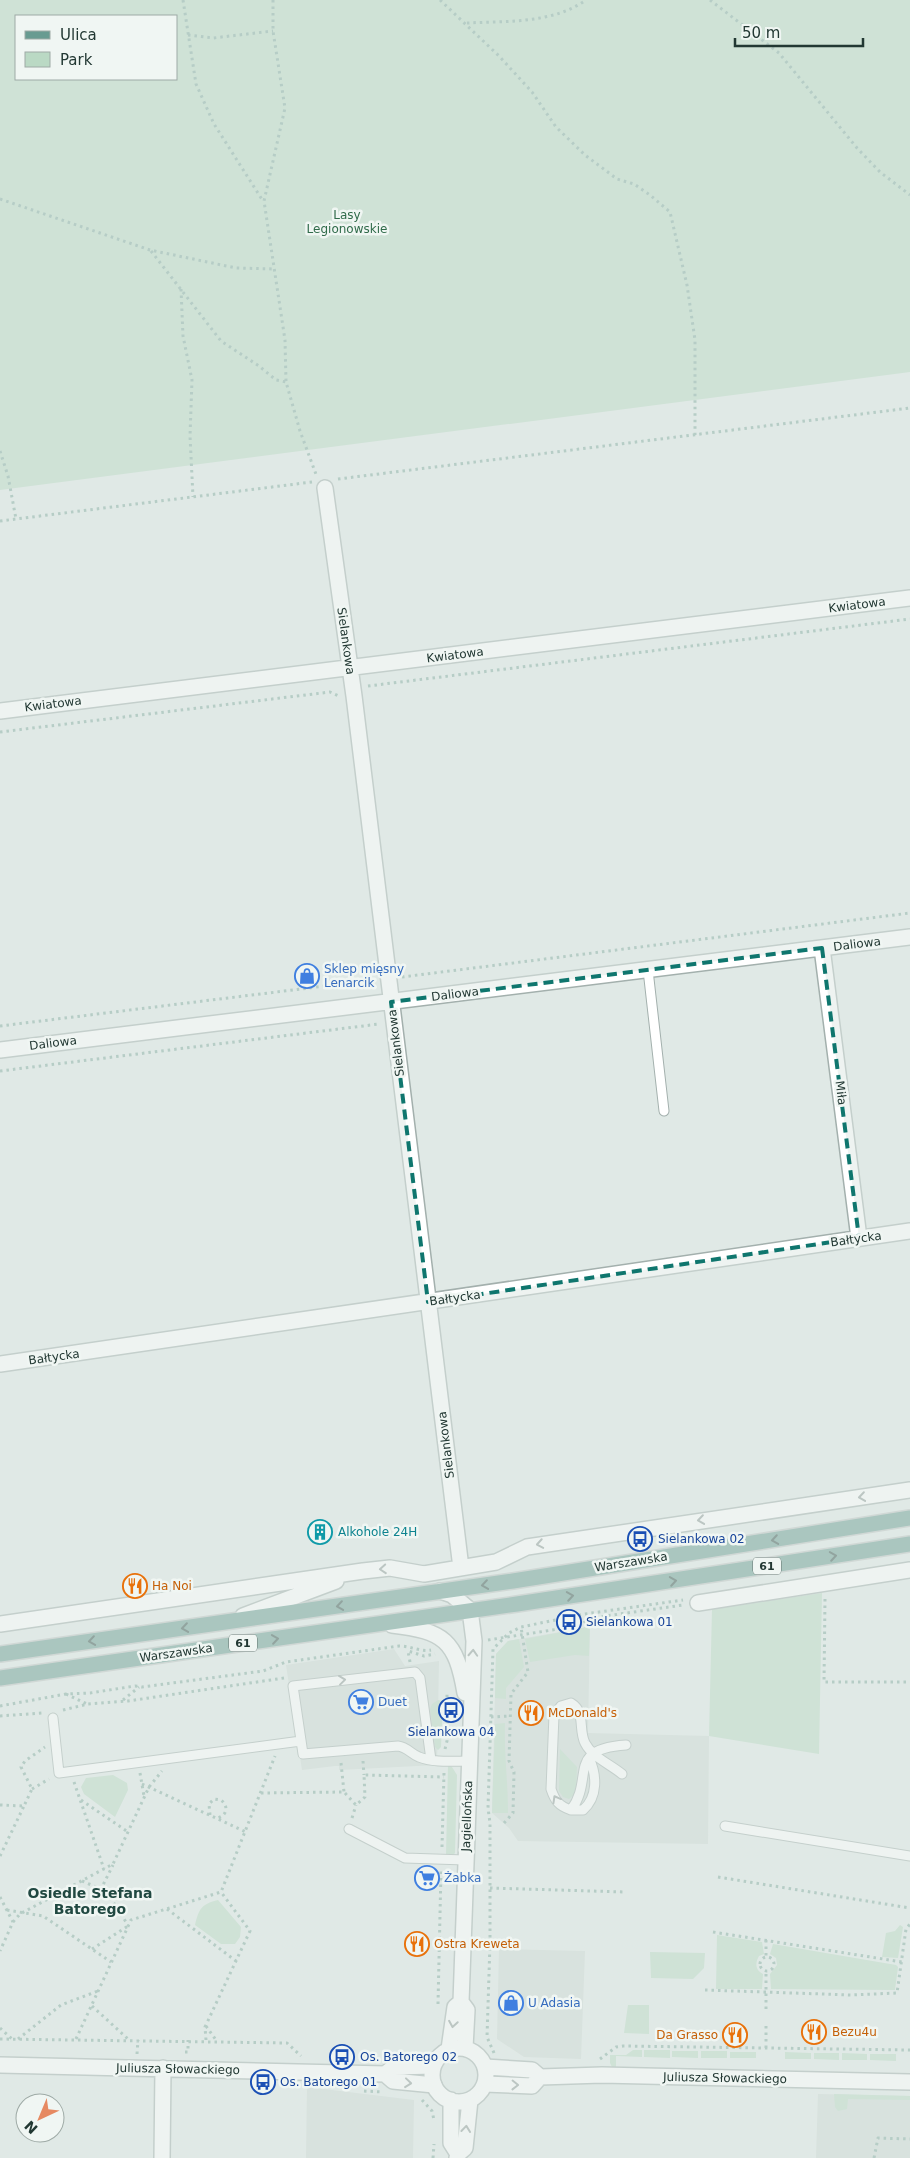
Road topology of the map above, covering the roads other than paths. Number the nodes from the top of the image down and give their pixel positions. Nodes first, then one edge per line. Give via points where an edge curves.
1 (328, 484) road end
2 (910, 598) edge
3 (350, 669) junction
4 (0, 711) edge
5 (910, 937) edge
6 (822, 948) junction
7 (648, 970) junction
8 (391, 1002) junction
9 (0, 1050) edge
10 (664, 1111) dead end
11 (910, 1231) edge
12 (859, 1238) junction
13 (428, 1302) junction
14 (0, 1364) edge
15 (910, 1490) edge
16 (910, 1518) edge
17 (910, 1544) edge
18 (461, 1568) junction
19 (910, 1570) edge
20 (363, 1571) junction
21 (440, 1591) junction
22 (698, 1603) road end
23 (470, 1610) junction
24 (230, 1622) junction
25 (380, 1623) junction
26 (0, 1624) edge
27 (0, 1654) edge
28 (0, 1678) edge
29 (53, 1718) dead end
30 (470, 1719) junction
31 (301, 1741) junction
32 (626, 1745) dead end
33 (592, 1756) junction
34 (431, 1760) junction
35 (469, 1761) junction
36 (622, 1774) dead end
37 (725, 1826) dead end
38 (349, 1829) dead end
39 (910, 1856) edge
40 (465, 1860) junction
41 (461, 2002) junction
42 (465, 2048) junction
43 (449, 2049) junction
44 (0, 2065) edge
45 (433, 2066) junction
46 (485, 2067) junction
47 (163, 2068) junction
48 (385, 2074) junction
49 (540, 2077) junction
50 (910, 2082) edge
51 (485, 2084) junction
52 (434, 2085) junction
53 (451, 2100) junction
54 (470, 2100) junction
55 (458, 2156) edge
56 (162, 2158) edge

1 - 3 street, Sielankowa
2 - 3 street, Kwiatowa
3 - 4 street, Kwiatowa
3 - 8 street, Sielankowa
5 - 6 street, Daliowa
6 - 7 street, Daliowa
6 - 12 street, Miła
7 - 8 street, Daliowa
7 - 10 lane
8 - 9 street, Daliowa
8 - 13 street, Sielankowa
11 - 12 street, Bałtycka
12 - 13 street, Bałtycka
13 - 14 street, Bałtycka
13 - 18 street, Sielankowa
15 -> 18 street via 536,1545 496,1562
16 -> 21 main road, Warszawska / 61
23 -> 17 main road, Warszawska / 61
18 -> 20 street via 424,1574 390,1568
19 - 22 street
20 - 24 street
20 - 26 street
21 - 23 street via 452,1595
21 -> 24 main road, Warszawska / 61
23 - 25 main road, Warszawska / 61
30 -> 23 street, Jagiellońska via 474,1641
24 -> 27 main road, Warszawska / 61
28 -> 25 main road, Warszawska / 61
25 - 30 street, Jagiellońska via 436,1634 450,1645 460,1668
29 - 31 lane via 59,1773
30 - 35 street, Jagiellońska
31 - 34 lane via 303,1754 403,1746 418,1757
31 -> 34 lane via 293,1686 415,1672 420,1678
32 - 33 lane via 603,1748
33 -> 33 lane via 584,1764 582,1790 572,1810 561,1807 551,1789 554,1715 561,1706 571,1702 578,1708 583,1739
33 - 36 lane
34 - 35 lane
35 - 40 street, Jagiellońska
37 - 39 lane
38 - 40 lane via 397,1856
40 - 41 street, Jagiellońska
41 - 42 street, Jagiellońska via 467,2010
41 -> 43 street, Jagiellońska via 455,2007
42 - 43 street
42 - 46 street via 480,2057
43 - 45 street
44 - 47 street, Juliusza Słowackiego
45 - 48 street, Juliusza Słowackiego via 394,2067
45 - 52 street
46 - 49 street, Juliusza Słowackiego via 532,2070
46 - 51 street
47 - 48 street, Juliusza Słowackiego
47 - 56 street
48 -> 52 street, Juliusza Słowackiego via 393,2081
49 - 50 street, Juliusza Słowackiego via 602,2075
51 -> 49 street, Juliusza Słowackiego via 532,2086
51 - 54 street
52 - 53 street via 440,2094
53 - 54 street
53 - 55 street via 450,2143
55 -> 54 street via 465,2148

